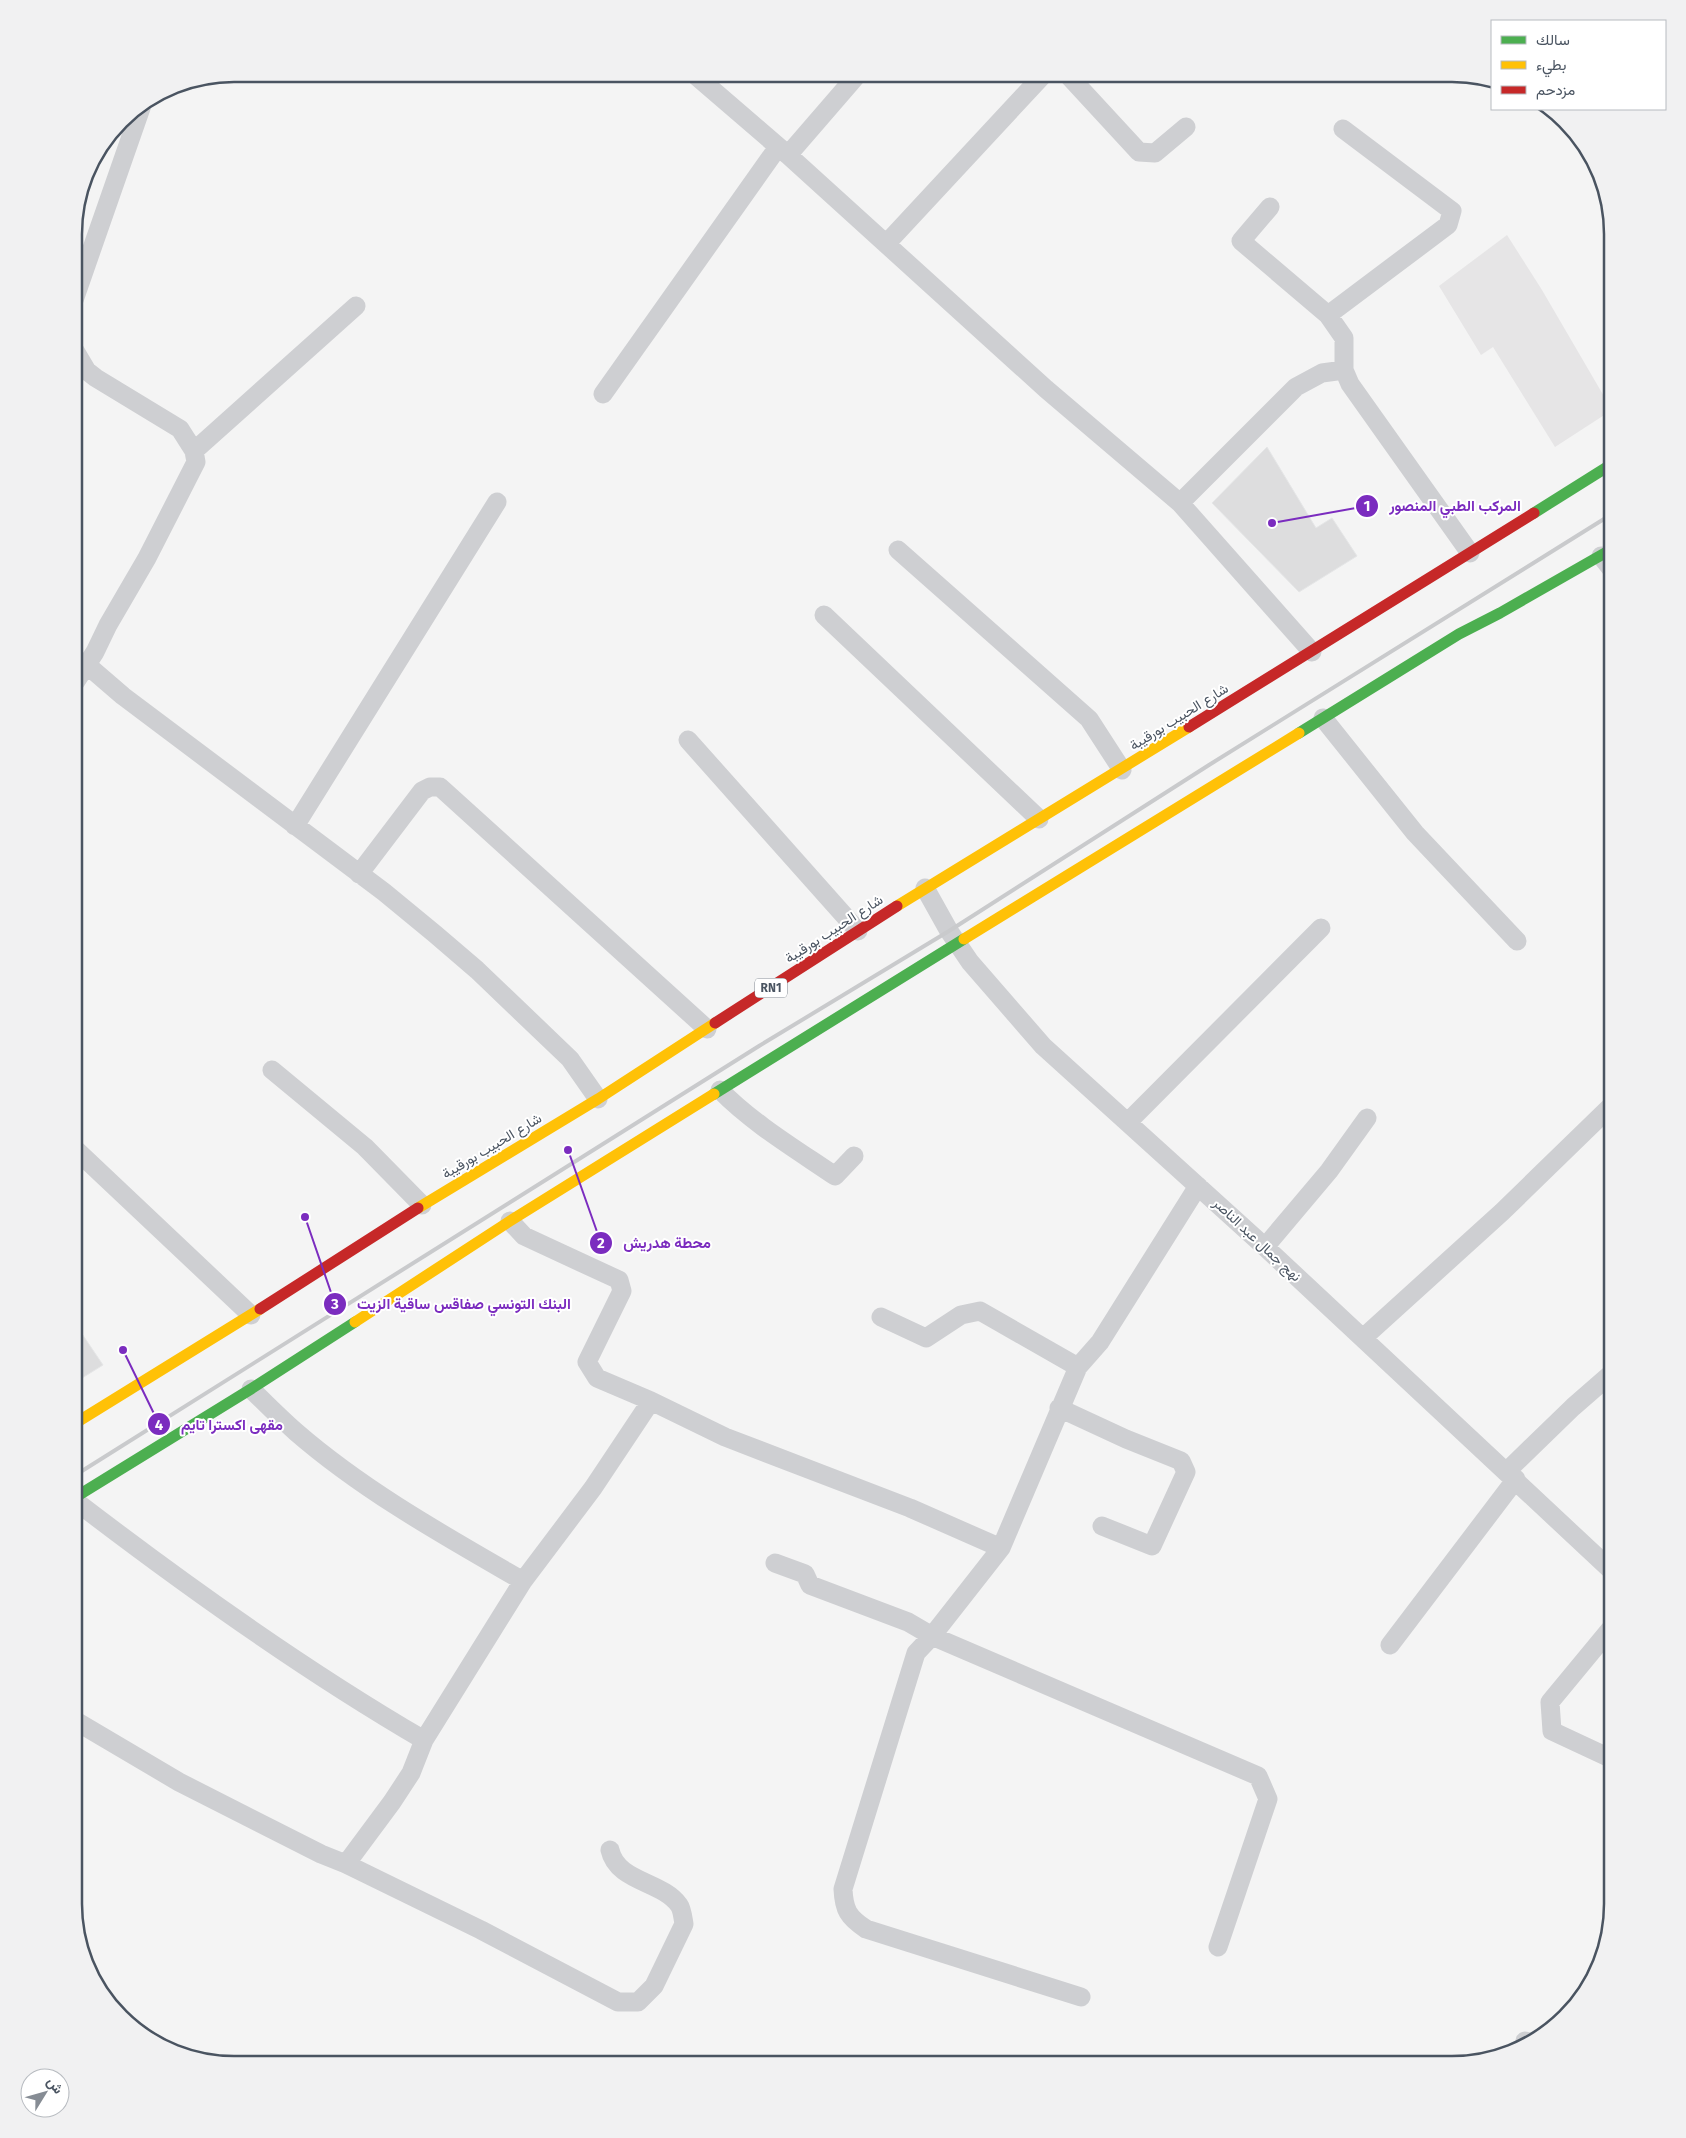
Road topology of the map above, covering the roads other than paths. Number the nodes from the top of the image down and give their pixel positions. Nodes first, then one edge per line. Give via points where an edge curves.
1 (704, 82) edge
2 (850, 83) edge
3 (1036, 83) edge
4 (1076, 83) edge
5 (138, 117) edge
6 (1186, 127) dead end
7 (1343, 129) dead end
8 (783, 151) junction
9 (1270, 207) dead end
10 (886, 244) junction
11 (83, 274) edge
12 (356, 306) dead end
13 (1328, 315) junction
14 (83, 364) edge
15 (1344, 370) junction
16 (603, 394) dead end
17 (194, 452) junction
18 (1604, 469) edge
19 (497, 502) dead end
20 (1180, 503) junction
21 (898, 550) dead end
22 (1470, 553) junction
23 (1604, 560) edge
24 (824, 615) dead end
25 (1312, 652) junction
26 (87, 665) junction
27 (83, 671) edge
28 (1323, 718) junction
29 (688, 740) dead end
30 (1122, 770) junction
31 (1039, 819) junction
32 (295, 826) junction
33 (359, 874) junction
34 (925, 888) junction
35 (1321, 928) dead end
36 (858, 931) junction
37 (1517, 941) dead end
38 (957, 943) junction
39 (707, 1029) junction
40 (272, 1070) dead end
41 (720, 1090) junction
42 (598, 1099) junction
43 (1604, 1113) edge
44 (1367, 1118) dead end
45 (1128, 1122) junction
46 (82, 1156) edge
47 (854, 1156) dead end
48 (1198, 1186) junction
49 (422, 1206) junction
50 (510, 1221) junction
51 (1265, 1247) junction
52 (251, 1315) junction
53 (881, 1317) dead end
54 (1363, 1338) junction
55 (1078, 1367) junction
56 (1604, 1380) edge
57 (251, 1390) junction
58 (651, 1401) junction
59 (1059, 1408) junction
60 (82, 1419) edge
61 (1511, 1475) junction
62 (82, 1494) edge
63 (82, 1505) edge
64 (1102, 1526) dead end
65 (1001, 1548) junction
66 (775, 1563) dead end
67 (1604, 1563) edge
68 (523, 1581) junction
69 (932, 1636) junction
70 (1604, 1637) edge
71 (1390, 1645) dead end
72 (82, 1725) edge
73 (424, 1740) junction
74 (1604, 1755) edge
75 (610, 1850) dead end
76 (346, 1864) junction
77 (1218, 1948) dead end
78 (1081, 1997) dead end

1 - 8 street
2 - 8 street
3 - 10 street
4 - 6 street via 1139,152 1155,153
5 - 11 street
7 - 13 street via 1452,211 1448,225
8 - 10 street
8 - 16 street
9 - 13 street via 1241,241
10 - 20 street via 1046,389
12 - 17 street
13 - 15 street via 1344,338
14 - 17 street via 96,378 180,429
15 - 20 street via 1322,373 1296,387
15 - 22 street via 1350,384
17 - 26 street via 196,462 193,470
18 - 22 main road, شارع الحبيب بورقيبة / RN1
19 - 32 street
20 - 25 street
21 - 30 street via 1089,718
22 - 25 main road, شارع الحبيب بورقيبة / RN1
23 - 28 main road via 1459,634
24 - 31 street
25 - 30 main road, شارع الحبيب بورقيبة / RN1
26 - 27 street
26 - 32 street via 122,696
28 - 37 street via 1415,832
28 - 38 main road
29 - 36 street
30 - 31 main road, شارع الحبيب بورقيبة / RN1
31 - 34 main road, شارع الحبيب بورقيبة / RN1
32 - 33 street
33 - 39 street via 422,791 440,787
33 - 42 street via 477,970 570,1059
34 - 36 main road, شارع الحبيب بورقيبة / RN1
34 - 38 street, نهج جمال عبد الناصر
35 - 45 street
36 - 39 main road, شارع الحبيب بورقيبة / RN1
38 - 41 main road
38 - 45 street, نهج جمال عبد الناصر via 1043,1046
39 - 42 main road, شارع الحبيب بورقيبة / RN1
40 - 49 street via 365,1147
41 - 47 street via 835,1176
41 - 50 main road
42 - 49 main road, شارع الحبيب بورقيبة / RN1
43 - 54 street via 1502,1212
44 - 51 street via 1330,1171
45 - 48 street, نهج جمال عبد الناصر
46 - 52 street
48 - 51 street, نهج جمال عبد الناصر
48 - 55 street via 1100,1342
49 - 52 main road, شارع الحبيب بورقيبة / RN1
50 - 57 main road
50 - 58 street via 524,1236 619,1280 622,1292 587,1362 597,1378
51 - 54 street, نهج جمال عبد الناصر
52 - 60 main road, شارع الحبيب بورقيبة / RN1
53 - 55 street via 926,1338 961,1315 980,1311
54 - 61 street, نهج جمال عبد الناصر
55 - 59 street
56 - 61 street via 1573,1407
57 - 62 main road
57 - 68 street via 296,1432 343,1468 423,1522
58 - 65 street via 725,1437 910,1508
58 - 68 street via 593,1488
59 - 64 street via 1181,1461 1186,1472 1152,1546
59 - 65 street
61 - 67 street, نهج جمال عبد الناصر
61 - 71 street
63 - 73 street via 150,1558 321,1678
65 - 69 street
66 - 69 street via 804,1574 810,1585 908,1622
68 - 73 street
69 - 77 street via 1258,1776 1268,1799
69 - 78 street via 916,1653 843,1889 844,1906 853,1920 866,1929
70 - 74 street via 1550,1702 1552,1730
72 - 76 street via 179,1782
73 - 76 street via 401,1788
75 - 76 street via 612,1858 626,1872 680,1906 684,1924 654,1986 638,2002 618,2002

